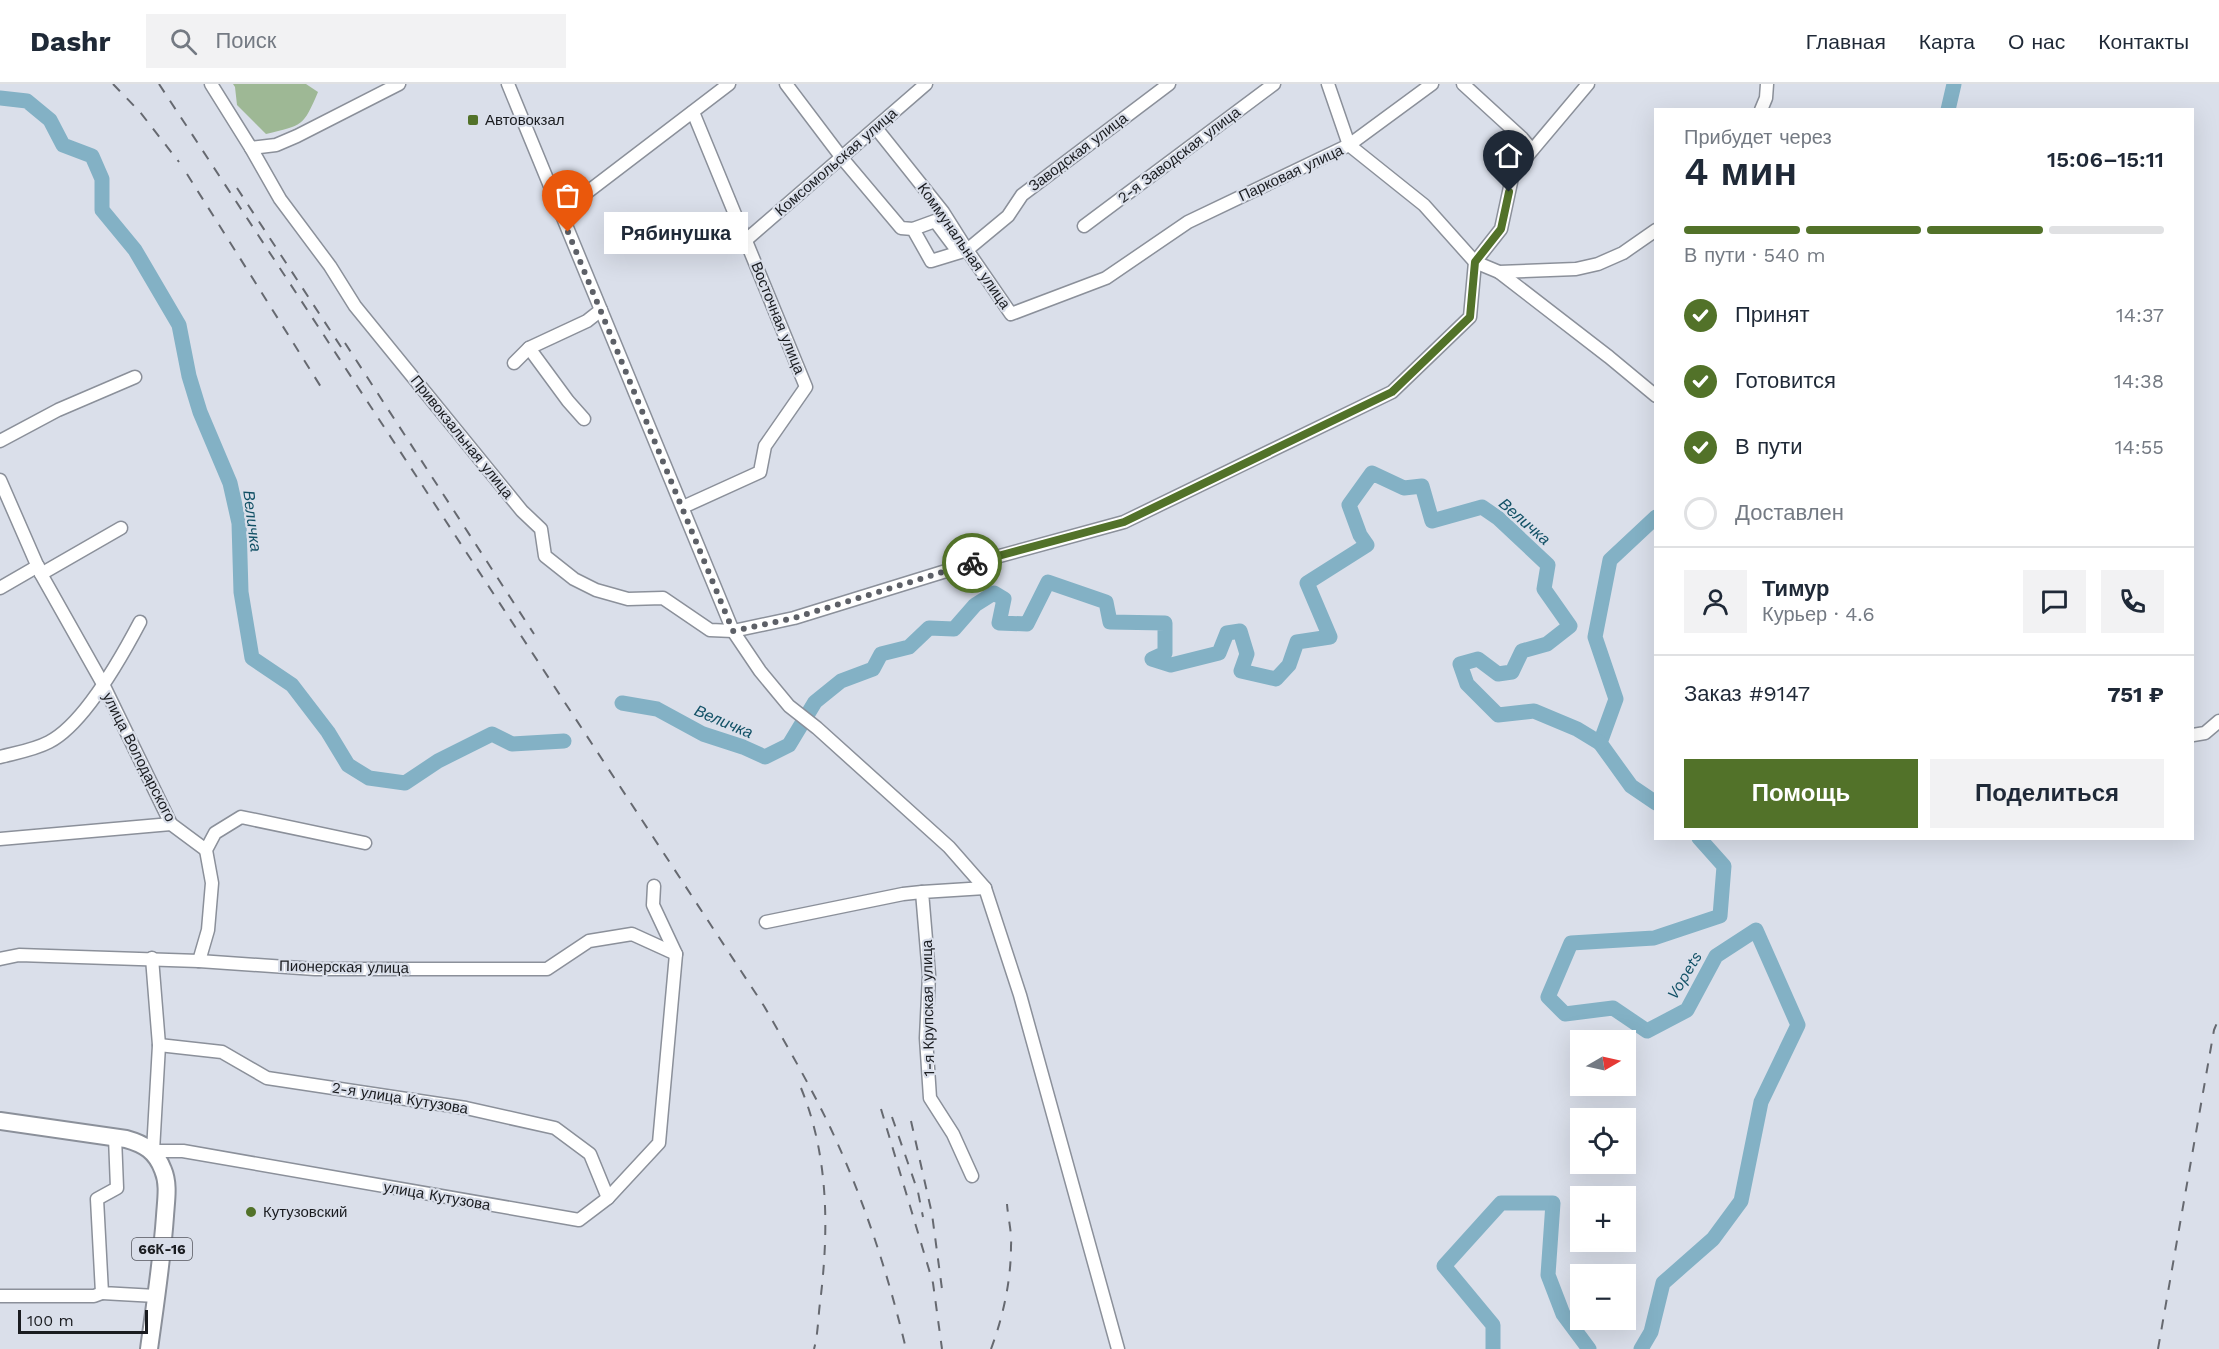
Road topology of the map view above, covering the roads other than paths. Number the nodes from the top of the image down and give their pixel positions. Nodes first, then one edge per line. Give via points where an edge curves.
1 (211, 84) edge
2 (399, 84) edge
3 (508, 84) edge
4 (729, 84) edge
5 (786, 84) edge
6 (927, 84) edge
7 (1168, 84) edge
8 (1274, 84) edge
9 (1328, 84) edge
10 (1432, 84) edge
11 (1463, 84) edge
12 (1587, 84) edge
13 (1767, 84) edge
14 (1762, 108) edge
15 (693, 112) junction
16 (876, 128) junction
17 (1349, 145) junction
18 (252, 148) junction
19 (1532, 150) junction
20 (842, 158) junction
21 (560, 213) junction
22 (1084, 226) dead end
23 (912, 229) junction
24 (1654, 231) edge
25 (746, 240) junction
26 (967, 250) junction
27 (1475, 262) junction
28 (1499, 272) junction
29 (1106, 278) joint
30 (601, 310) junction
31 (529, 348) junction
32 (514, 363) dead end
33 (135, 378) dead end
34 (1654, 394) edge
35 (584, 419) dead end
36 (0, 441) edge
37 (0, 480) edge
38 (682, 507) junction
39 (121, 528) dead end
40 (40, 570) junction
41 (0, 588) edge
42 (140, 622) dead end
43 (733, 631) junction
44 (103, 684) junction
45 (2219, 721) edge
46 (2194, 735) edge
47 (0, 757) edge
48 (171, 825) junction
49 (0, 839) edge
50 (365, 843) dead end
51 (206, 850) junction
52 (654, 886) dead end
53 (985, 888) junction
54 (922, 892) junction
55 (766, 922) dead end
56 (676, 954) junction
57 (152, 958) junction
58 (0, 959) edge
59 (200, 960) junction
60 (159, 1045) junction
61 (0, 1121) edge
62 (115, 1137) junction
63 (153, 1151) junction
64 (972, 1176) dead end
65 (608, 1198) junction
66 (102, 1293) junction
67 (0, 1296) edge
68 (156, 1296) junction
69 (149, 1349) edge
70 (1118, 1349) edge

1 - 18 street, Привокзальная улица
2 - 18 street via 297,136 276,145
3 - 21 street
4 - 15 street
5 - 20 street
6 - 16 street, Комсомольская улица
7 - 26 street, Заводская улица via 1022,195 1008,216
8 - 22 street, 2-я Заводская улица
9 - 17 street
10 - 17 street
11 - 19 street
12 - 19 street
13 - 14 street
15 - 21 street
15 - 25 street, Восточная улица
16 - 20 street, Комсомольская улица
16 - 26 street, Коммунальная улица via 943,212
17 - 27 street, Парковая улица via 1424,205
17 - 29 street, Парковая улица via 1188,222
18 - 43 street, Привокзальная улица via 280,199 355,306 522,511 541,529 545,556 574,579 596,590 628,599 663,598 710,630
19 - 27 street via 1514,173 1501,229
20 - 23 street via 901,228
20 - 25 street, Комсомольская улица
21 - 30 street
23 - 26 street via 935,222 953,245
23 - 26 street via 931,261
24 - 28 street, Парковая улица via 1623,253 1598,264 1576,269
25 - 38 street, Восточная улица via 806,387 765,446 760,472
26 - 29 street, Коммунальная улица via 1011,314
27 - 28 street, Парковая улица
27 - 43 street via 1470,317 1392,392 1124,522 794,618
28 - 34 street
30 - 31 street via 587,321
30 - 38 street
31 - 32 street
31 - 35 street
33 - 36 street via 58,410
37 - 40 street, улица Володарского
38 - 43 street
39 - 40 street
40 - 41 street
40 - 44 street, улица Володарского
42 - 44 street, улица Володарского
43 - 53 street via 789,706 949,848
44 - 47 street, улица Володарского via 75,722 49,742
44 - 48 street, улица Володарского
45 - 46 street via 2205,733
48 - 49 street
48 - 51 street, улица Володарского
50 - 51 street via 241,817 215,833
51 - 59 street via 212,883 208,930
52 - 56 street via 653,905
53 - 54 street
53 - 70 street via 1020,995
54 - 55 street
54 - 64 street, 1-я Крупская улица via 929,975 926,1038 930,1098 953,1134
56 - 59 street, Пионерская улица via 632,934 589,941 547,969 315,969
56 - 65 street, улица Кутузова via 659,1143
57 - 58 street, Пионерская улица
57 - 59 street, Пионерская улица
57 - 60 street
60 - 63 street
60 - 65 street, 2-я улица Кутузова via 222,1052 267,1078 466,1107 555,1128 590,1154
61 - 62 main road, улица Кутузова
62 - 63 main road, улица Кутузова
62 - 66 street via 117,1188 97,1199
63 - 65 street, улица Кутузова via 183,1151 579,1220
63 - 68 main road, 66К-16 via 167,1184
66 - 67 street
66 - 68 street
68 - 69 main road, 66К-16

